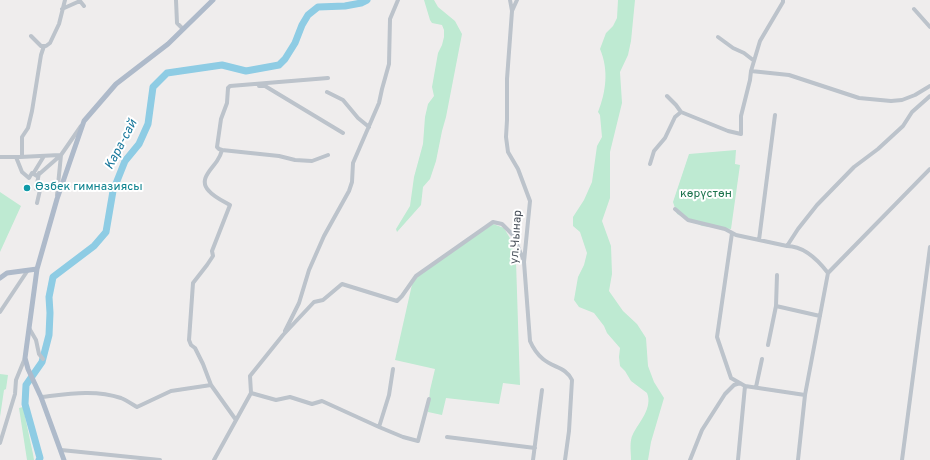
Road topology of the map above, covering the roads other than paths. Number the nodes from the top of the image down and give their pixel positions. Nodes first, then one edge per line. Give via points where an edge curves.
1 (65, 0) edge
2 (176, 0) edge
3 (213, 0) edge
4 (398, 0) edge
5 (510, 0) edge
6 (517, 0) edge
7 (783, 0) edge
8 (84, 6) dead end
9 (62, 9) junction
10 (914, 9) dead end
11 (512, 11) junction
12 (930, 27) edge
13 (183, 30) junction
14 (31, 36) dead end
15 (718, 37) dead end
16 (44, 46) junction
17 (753, 60) junction
18 (751, 71) junction
19 (328, 78) dead end
20 (230, 86) junction
21 (930, 86) edge
22 (327, 92) dead end
23 (667, 96) dead end
24 (930, 96) edge
25 (681, 112) junction
26 (775, 115) dead end
27 (84, 121) junction
28 (369, 128) junction
29 (343, 132) dead end
30 (222, 150) junction
31 (61, 155) junction
32 (328, 155) dead end
33 (44, 156) junction
34 (0, 157) edge
35 (16, 157) junction
36 (22, 157) junction
37 (650, 164) dead end
38 (930, 169) edge
39 (39, 173) junction
40 (33, 174) junction
41 (57, 198) junction
42 (37, 203) dead end
43 (675, 209) dead end
44 (732, 233) junction
45 (759, 240) junction
46 (787, 246) junction
47 (930, 247) edge
48 (524, 262) junction
49 (37, 269) junction
50 (28, 270) junction
51 (828, 273) junction
52 (777, 275) dead end
53 (0, 278) edge
54 (776, 306) junction
55 (0, 312) edge
56 (820, 316) junction
57 (29, 328) junction
58 (283, 335) junction
59 (768, 345) dead end
60 (25, 358) junction
61 (42, 359) dead end
62 (762, 359) dead end
63 (393, 369) dead end
64 (740, 383) junction
65 (211, 385) junction
66 (745, 386) junction
67 (756, 388) junction
68 (542, 390) dead end
69 (251, 393) junction
70 (805, 395) junction
71 (41, 397) junction
72 (429, 399) dead end
73 (236, 420) junction
74 (379, 427) junction
75 (447, 437) dead end
76 (0, 443) edge
77 (534, 448) junction
78 (61, 450) junction
79 (64, 460) edge
80 (160, 460) edge
81 (214, 460) edge
82 (533, 460) edge
83 (565, 460) edge
84 (690, 460) edge
85 (738, 460) edge
86 (798, 460) edge
87 (902, 460) edge

1 - 9 street
2 - 13 street via 177,23
3 - 13 main road
4 - 28 street via 390,19 389,64 380,103
5 - 11 street, ул.Чынар
6 - 11 street
7 - 17 street via 760,41
8 - 9 street via 80,1
9 - 16 street via 59,24 50,44
10 - 12 street
11 - 48 street, ул.Чынар via 506,137 508,152 518,169 530,201
13 - 27 main road via 116,84
14 - 16 street
15 - 17 street
16 - 36 street via 28,128 22,137
17 - 18 street
18 - 21 street via 789,75 859,98 891,101 909,98
18 - 25 street via 741,116 741,134
19 - 20 street
20 - 29 street via 265,86
20 - 30 street via 217,147
22 - 28 street via 342,100
23 - 25 street
24 - 46 street via 912,112 903,126 878,150 854,167 817,205
25 - 37 street via 654,151
26 - 45 street
27 - 31 street
27 - 41 main road
28 - 58 street via 353,163 349,190 324,236 309,270 299,303
30 - 32 street via 312,161
30 - 65 street via 204,181 209,192 230,205 212,251 213,256 193,283 189,340 203,364
31 - 33 street
31 - 39 street
31 - 41 street
33 - 36 street
33 - 40 street
34 - 35 street
35 - 36 street
35 - 40 street via 22,172 30,178
38 - 51 street
39 - 40 street via 37,176
39 - 42 street via 36,188 40,190
41 - 49 main road
43 - 44 street via 688,220
44 - 45 street
44 - 64 street via 717,337 731,378
45 - 46 street
46 - 51 street via 804,250
47 - 87 street
48 - 58 street via 513,235 502,224 492,222 416,276 397,300 342,284 323,300 314,302
48 - 83 street, ул.Чынар via 530,341 534,350 543,359 569,373 572,380
49 - 50 main road
49 - 57 main road
50 - 53 main road via 7,273
50 - 55 street
51 - 56 street
52 - 54 street
54 - 56 street
54 - 59 street
56 - 70 street
57 - 60 main road
57 - 61 street
58 - 69 street via 250,376
60 - 71 main road
60 - 76 street via 16,380 15,394
62 - 67 street
63 - 74 street via 389,395
64 - 66 street
64 - 84 street via 725,394 702,430
65 - 71 street via 171,391 137,406 120,398 98,393
65 - 73 street
66 - 67 street
66 - 85 street
67 - 70 street
68 - 77 street
69 - 73 street
69 - 74 street via 276,400 290,397 312,404 322,401
70 - 86 street
71 - 78 main road
72 - 74 street via 418,441
73 - 81 street
75 - 77 street
77 - 82 street
78 - 79 main road
78 - 80 street

